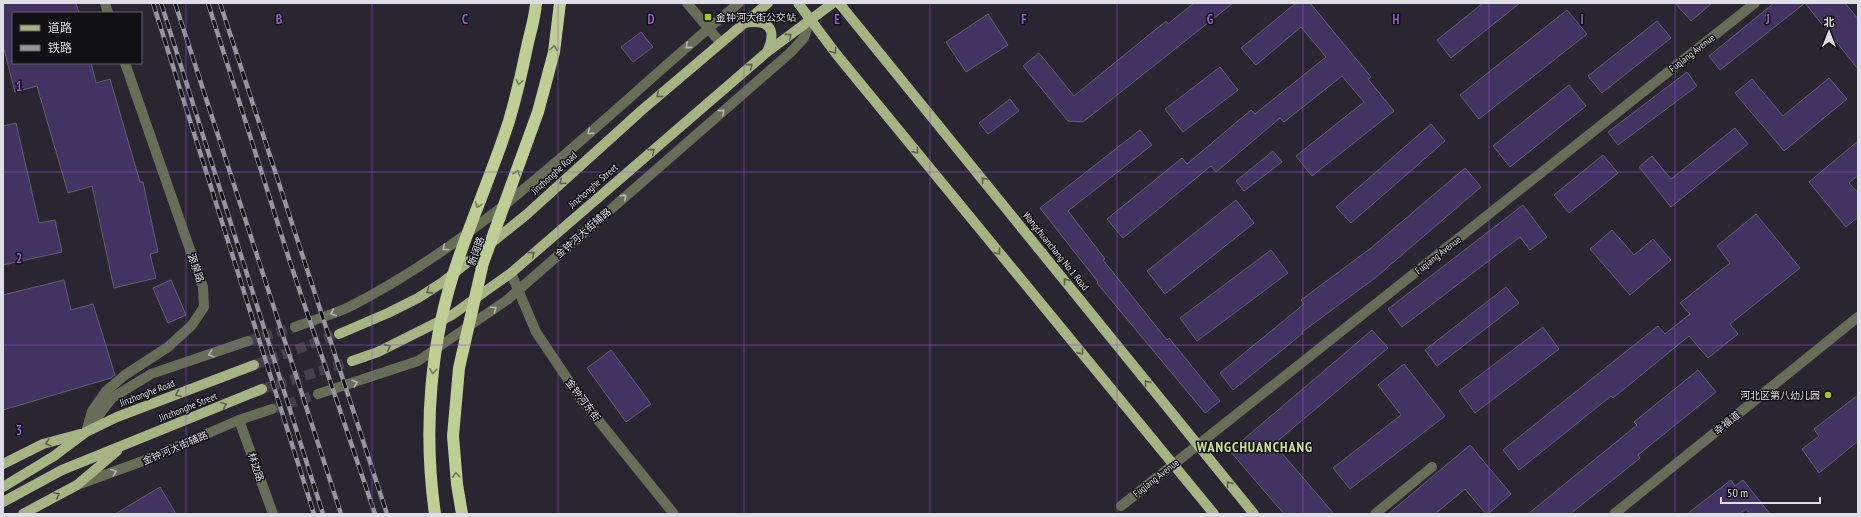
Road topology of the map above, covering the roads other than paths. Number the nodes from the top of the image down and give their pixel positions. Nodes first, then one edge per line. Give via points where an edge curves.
1 (536, 3) edge
2 (560, 3) edge
3 (687, 3) edge
4 (739, 3) edge
5 (768, 3) edge
6 (798, 3) edge
7 (833, 3) edge
8 (839, 3) edge
9 (1755, 3) edge
10 (810, 20) junction
11 (744, 23) junction
12 (708, 28) junction
13 (720, 42) junction
14 (768, 52) junction
15 (125, 64) edge
16 (511, 273) junction
17 (519, 291) junction
18 (1858, 317) edge
19 (295, 327) tunnel mouth
20 (339, 334) tunnel mouth
21 (248, 341) tunnel mouth
22 (352, 362) tunnel mouth
23 (254, 365) tunnel mouth
24 (262, 390) tunnel mouth
25 (318, 394) tunnel mouth
26 (272, 409) tunnel mouth
27 (240, 420) junction
28 (86, 432) junction
29 (123, 446) junction
30 (1198, 446) junction
31 (3, 464) edge
32 (1173, 464) junction
33 (1432, 467) dead end
34 (78, 485) junction
35 (3, 487) edge
36 (3, 502) edge
37 (1121, 506) dead end
38 (23, 514) edge
39 (272, 514) edge
40 (435, 514) edge
41 (462, 514) edge
42 (674, 514) edge
43 (1214, 514) edge
44 (1254, 514) edge
45 (1375, 514) edge
46 (1614, 514) edge

1 -> 40 highway, 新阔路 via 509,121 458,261 438,338 430,418 431,484
41 -> 2 highway, 新阔路 via 454,436 459,368 484,263 538,112 554,52
3 - 12 street
4 - 12 street
5 - 11 main road, Jinzhonghe Road
6 - 10 main road
7 - 10 main road, Jinzhonghe Street
30 -> 8 main road, Wangchuanchang No.1 Road
9 - 30 street, Fuqiang Avenue
14 -> 10 main road, Jinzhonghe Street
17 -> 10 street, 金钟河大街辅路 via 790,53 804,38
10 -> 32 main road
11 - 13 main road, Jinzhonghe Road
11 - 14 main road via 759,22 768,25 772,38
12 - 13 street
12 -> 19 street via 534,181 432,258 348,307
13 -> 20 main road, Jinzhonghe Road via 526,215 443,282 418,298
16 -> 14 main road, Jinzhonghe Street
15 - 28 street, 源泉路 via 203,287 204,307 192,325 168,347 125,375 106,391 92,411
16 - 17 street, 金钟河东街
22 -> 16 main road, Jinzhonghe Street via 378,352 452,315
25 -> 17 street, 金钟河大街辅路 via 418,361
17 - 42 street, 金钟河东街 via 536,332 581,399
18 - 46 street, 幸福道
21 -> 28 street via 151,374 112,398
23 -> 28 main road, Jinzhonghe Road via 117,417
29 -> 24 main road, Jinzhonghe Street
26 - 27 street, 金钟河大街辅路
34 -> 27 street, 金钟河大街辅路
27 - 39 street, 林边路
28 -> 31 main road via 43,444
28 - 35 main road, Jinzhonghe Road via 54,456
29 - 34 main road
29 - 36 main road via 62,470
30 - 32 street, Fuqiang Avenue
44 -> 30 main road, Wangchuanchang No.1 Road
32 - 37 street, Fuqiang Avenue
32 - 43 main road
33 - 45 street
38 -> 34 main road

